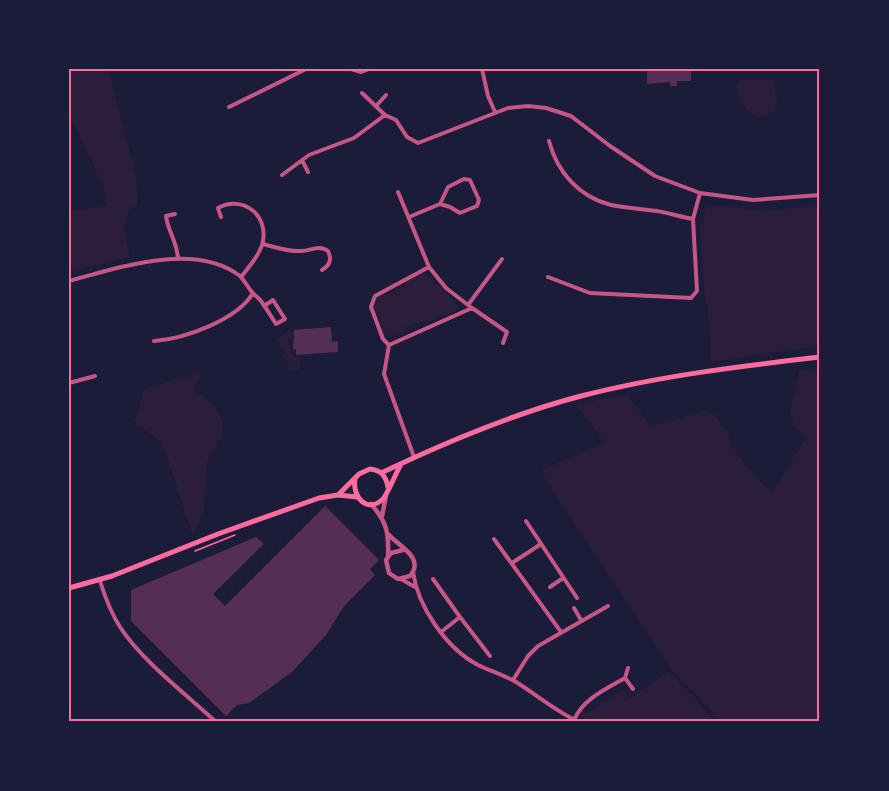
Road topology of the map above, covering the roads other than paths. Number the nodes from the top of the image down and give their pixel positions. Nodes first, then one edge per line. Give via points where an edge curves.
1 (306, 69) edge
2 (351, 69) edge
3 (369, 69) edge
4 (482, 69) edge
5 (362, 93) dead end
6 (386, 96) dead end
7 (376, 106) junction
8 (229, 107) dead end
9 (495, 112) junction
10 (385, 115) junction
11 (549, 141) dead end
12 (302, 160) junction
13 (308, 172) dead end
14 (282, 175) dead end
15 (398, 192) dead end
16 (700, 193) junction
17 (820, 195) edge
18 (441, 204) junction
19 (174, 214) dead end
20 (221, 217) dead end
21 (409, 217) junction
22 (693, 219) junction
23 (263, 243) junction
24 (178, 259) junction
25 (502, 259) dead end
26 (429, 267) junction
27 (322, 270) dead end
28 (241, 277) junction
29 (548, 277) dead end
30 (69, 281) edge
31 (253, 293) junction
32 (264, 306) junction
33 (470, 306) junction
34 (154, 341) dead end
35 (503, 343) dead end
36 (389, 345) junction
37 (820, 357) edge
38 (95, 376) dead end
39 (69, 383) edge
40 (414, 457) junction
41 (402, 463) junction
42 (381, 472) junction
43 (355, 479) junction
44 (388, 487) junction
45 (338, 495) junction
46 (386, 495) junction
47 (357, 497) junction
48 (371, 504) junction
49 (382, 517) junction
50 (526, 521) dead end
51 (389, 535) junction
52 (494, 539) dead end
53 (541, 544) junction
54 (403, 550) junction
55 (388, 556) junction
56 (512, 563) junction
57 (413, 572) junction
58 (563, 578) junction
59 (401, 579) junction
60 (433, 579) dead end
61 (100, 580) junction
62 (550, 587) dead end
63 (69, 588) edge
64 (416, 588) junction
65 (578, 598) dead end
66 (608, 606) dead end
67 (574, 608) dead end
68 (460, 617) junction
69 (581, 620) junction
70 (441, 632) junction
71 (561, 632) junction
72 (490, 656) dead end
73 (628, 668) dead end
74 (626, 678) junction
75 (513, 680) junction
76 (633, 689) dead end
77 (577, 721) edge
78 (216, 722) edge

1 - 8 street
2 - 3 street
4 - 9 street
5 - 7 street
6 - 7 street
7 - 10 street
9 - 10 street via 418,143 407,137 396,120
9 - 16 street via 528,106 571,116 636,165
10 - 12 street via 354,138
11 - 22 street via 558,166 585,194 610,205
12 - 13 street
12 - 14 street
15 - 21 street
16 - 17 street via 753,200
16 - 22 street
18 - 18 street via 448,187 464,179 470,180 479,200 477,206 460,213
18 - 21 street
19 - 24 street via 166,216 177,243
20 - 23 street via 218,208 224,205 237,203 252,209 261,220
21 - 26 street
22 - 29 street via 698,281 691,298 590,293
23 - 27 street via 297,252 325,248 330,261
23 - 28 street
24 - 28 street via 202,261
24 - 30 street via 135,264
25 - 33 street
26 - 33 street via 446,288
26 - 36 street via 372,301 383,339
28 - 31 street
31 - 32 street
31 - 34 street via 243,306 211,324 171,340
32 - 32 street via 273,300 285,319 276,324
33 - 35 street via 507,332
33 - 36 street
36 - 40 street via 384,374
37 - 40 main road via 669,378 579,397
38 - 39 street
40 - 41 main road
41 - 42 main road
41 - 44 main road
42 - 43 main road via 364,471
42 - 44 main road
43 - 45 main road
43 - 47 main road
44 - 46 main road
45 - 47 main road
45 - 61 main road via 291,507
46 - 48 main road
46 - 49 street
47 - 48 main road
48 - 49 street
49 - 51 street
50 - 53 street
51 - 54 street
51 - 55 street
52 - 56 street
53 - 56 street
53 - 58 street
54 - 55 street
54 - 57 street via 416,562
55 - 59 street via 389,573
56 - 71 street
57 - 59 street
57 - 64 street
58 - 62 street
58 - 65 street
59 - 64 street
60 - 68 street
61 - 63 main road
61 - 78 street via 125,635
64 - 70 street
66 - 69 street
67 - 69 street
68 - 70 street
68 - 72 street
69 - 71 street
70 - 75 street via 465,657
71 - 75 street via 528,656
73 - 74 street
74 - 76 street
74 - 77 street via 585,703 579,709
75 - 77 street

